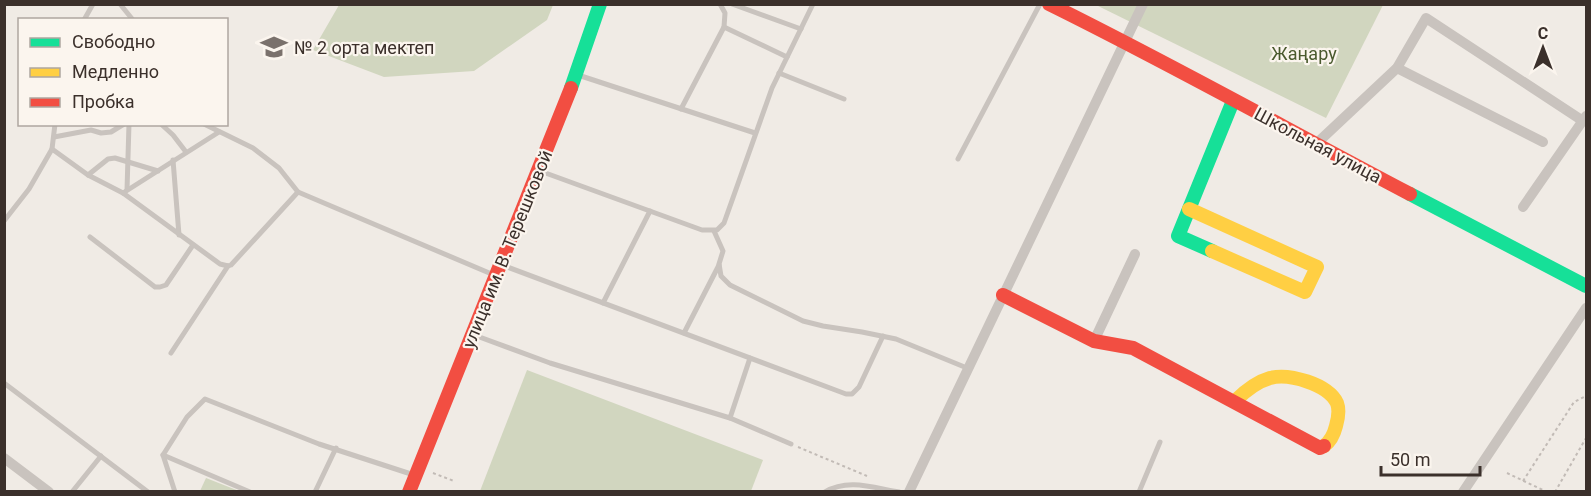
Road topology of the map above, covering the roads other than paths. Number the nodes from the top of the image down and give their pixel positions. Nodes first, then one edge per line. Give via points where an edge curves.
1 (93, 4) edge
2 (120, 4) edge
3 (600, 4) edge
4 (720, 4) edge
5 (732, 4) edge
6 (813, 4) edge
7 (1040, 4) edge
8 (1049, 4) edge
9 (1143, 4) edge
10 (85, 18) edge
11 (131, 18) edge
12 (724, 27) junction
13 (801, 29) junction
14 (1126, 42) junction
15 (787, 57) junction
16 (1397, 68) junction
17 (779, 74) junction
18 (576, 75) junction
19 (844, 99) dead end
20 (1233, 101) junction
21 (681, 109) junction
22 (1585, 118) edge
23 (55, 126) edge
24 (120, 126) edge
25 (129, 126) edge
26 (162, 126) edge
27 (208, 126) edge
28 (219, 132) junction
29 (755, 133) junction
30 (54, 137) junction
31 (1543, 142) dead end
32 (1316, 144) junction
33 (52, 149) junction
34 (186, 152) junction
35 (958, 159) dead end
36 (173, 160) junction
37 (127, 161) junction
38 (538, 170) junction
39 (158, 171) junction
40 (88, 175) junction
41 (125, 192) junction
42 (298, 192) junction
43 (1523, 207) dead end
44 (1189, 209) junction
45 (650, 211) junction
46 (4, 221) edge
47 (714, 231) junction
48 (179, 235) junction
49 (90, 237) dead end
50 (193, 245) junction
51 (1135, 254) dead end
52 (719, 264) junction
53 (228, 266) junction
54 (498, 270) junction
55 (1587, 286) edge
56 (1003, 295) junction
57 (603, 303) junction
58 (1587, 308) edge
59 (684, 333) junction
60 (473, 334) junction
61 (883, 336) junction
62 (1094, 341) junction
63 (171, 353) dead end
64 (750, 358) junction
65 (967, 368) junction
66 (4, 383) edge
67 (1235, 401) junction
68 (730, 418) junction
69 (1160, 442) dead end
70 (791, 444) road end
71 (336, 448) junction
72 (163, 454) junction
73 (100, 456) junction
74 (4, 458) edge
75 (417, 472) junction
76 (896, 491) edge
77 (49, 492) edge
78 (72, 492) edge
79 (148, 492) edge
80 (175, 492) edge
81 (250, 492) edge
82 (315, 492) edge
83 (409, 492) edge
84 (825, 492) edge
85 (909, 492) edge
86 (1139, 492) edge
87 (1463, 492) edge

1 - 10 lane
2 - 11 lane
3 - 18 street, улица им. В. Терешковой
4 - 12 lane via 725,13
5 - 13 lane
6 - 13 lane
7 - 35 lane
8 - 14 street, Школьная улица
9 - 14 street
12 - 15 lane
12 - 21 lane
13 - 15 lane
14 - 20 street, Школьная улица
14 - 56 street
15 - 17 lane
16 - 22 street via 1426,18
16 - 31 street
16 - 32 street
17 - 19 lane
17 - 29 lane
18 - 21 lane
18 - 38 street, улица им. В. Терешковой
20 - 32 street, Школьная улица
20 - 44 street
21 - 29 lane
22 - 43 street
23 - 30 lane
24 - 30 lane via 111,132 91,130
25 - 37 lane
26 - 34 lane
27 - 28 lane
28 - 34 lane
28 - 42 lane via 253,148 279,168
29 - 47 lane via 724,223
30 - 33 lane
32 - 55 street, Школьная улица
33 - 40 lane
33 - 46 lane via 29,189
34 - 36 lane
36 - 39 lane
36 - 48 lane
37 - 39 lane
37 - 40 lane via 108,159
37 - 41 lane
38 - 45 lane
38 - 54 street, улица им. В. Терешковой
39 - 41 lane
40 - 41 lane
41 - 48 lane
42 - 53 lane
42 - 54 lane
44 - 44 street via 1178,236 1305,292 1317,267
45 - 47 lane
45 - 57 lane
47 - 52 lane via 722,246
48 - 50 lane
49 - 50 lane via 155,287 166,285
50 - 53 lane
51 - 62 street
52 - 59 lane
52 - 61 lane via 721,276 730,285 803,321
53 - 63 lane
54 - 57 lane
54 - 60 street, улица им. В. Терешковой
56 - 62 street
56 - 65 street
57 - 59 lane
58 - 87 street
59 - 64 lane
60 - 68 lane via 550,363
60 - 75 street, улица им. В. Терешковой
61 - 64 lane via 852,394
61 - 65 lane
62 - 67 street via 1133,348
64 - 68 lane
65 - 85 street
66 - 73 lane
67 - 67 street via 1320,448 1328,445 1340,416 1332,394 1295,376 1271,378
68 - 70 lane
69 - 86 lane
71 - 72 lane via 205,399 186,417
71 - 75 lane
71 - 82 lane
72 - 80 lane
72 - 81 lane
73 - 78 lane
73 - 79 lane
74 - 77 street
75 - 83 street, улица им. В. Терешковой
76 - 84 lane via 850,484

